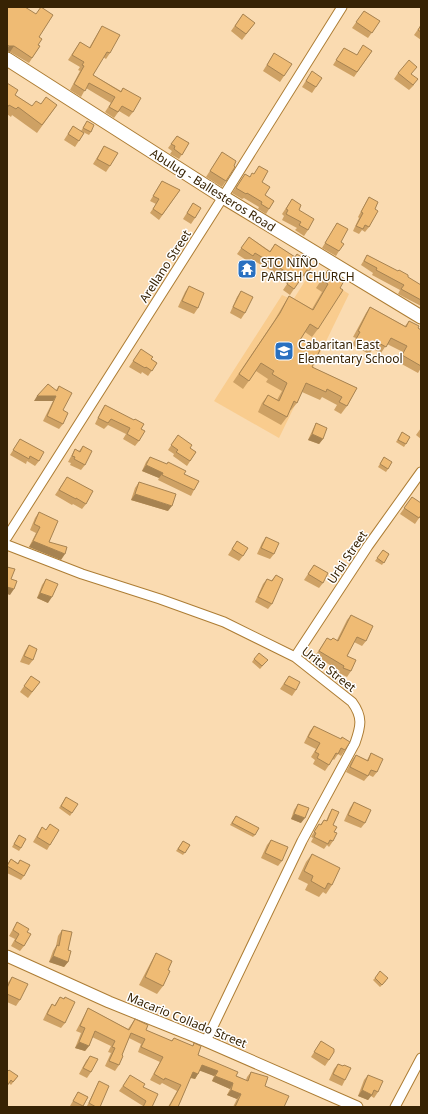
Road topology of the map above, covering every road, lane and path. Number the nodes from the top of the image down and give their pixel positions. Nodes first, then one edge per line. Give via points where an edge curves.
1 (342, 7) edge
2 (7, 59) edge
3 (223, 197) junction
4 (421, 317) edge
5 (421, 472) edge
6 (7, 537) edge
7 (7, 545) edge
8 (295, 657) junction
9 (7, 956) edge
10 (206, 1041) junction
11 (421, 1058) edge
12 (358, 1107) edge
13 (395, 1107) edge

1 - 3 street, Arellano Street
2 - 3 main road, Abulug - Ballesteros Road
3 - 4 main road, Abulug - Ballesteros Road
3 - 6 street, Arellano Street
5 - 8 street, Urbi Street via 368,546
7 - 8 street, Urita Street via 82,574 224,622
8 - 10 street, Urita Street via 352,702 360,715 359,732 302,841
9 - 10 street, Macario Collado Street via 109,1002
10 - 12 street, Macario Collado Street
11 - 13 street

